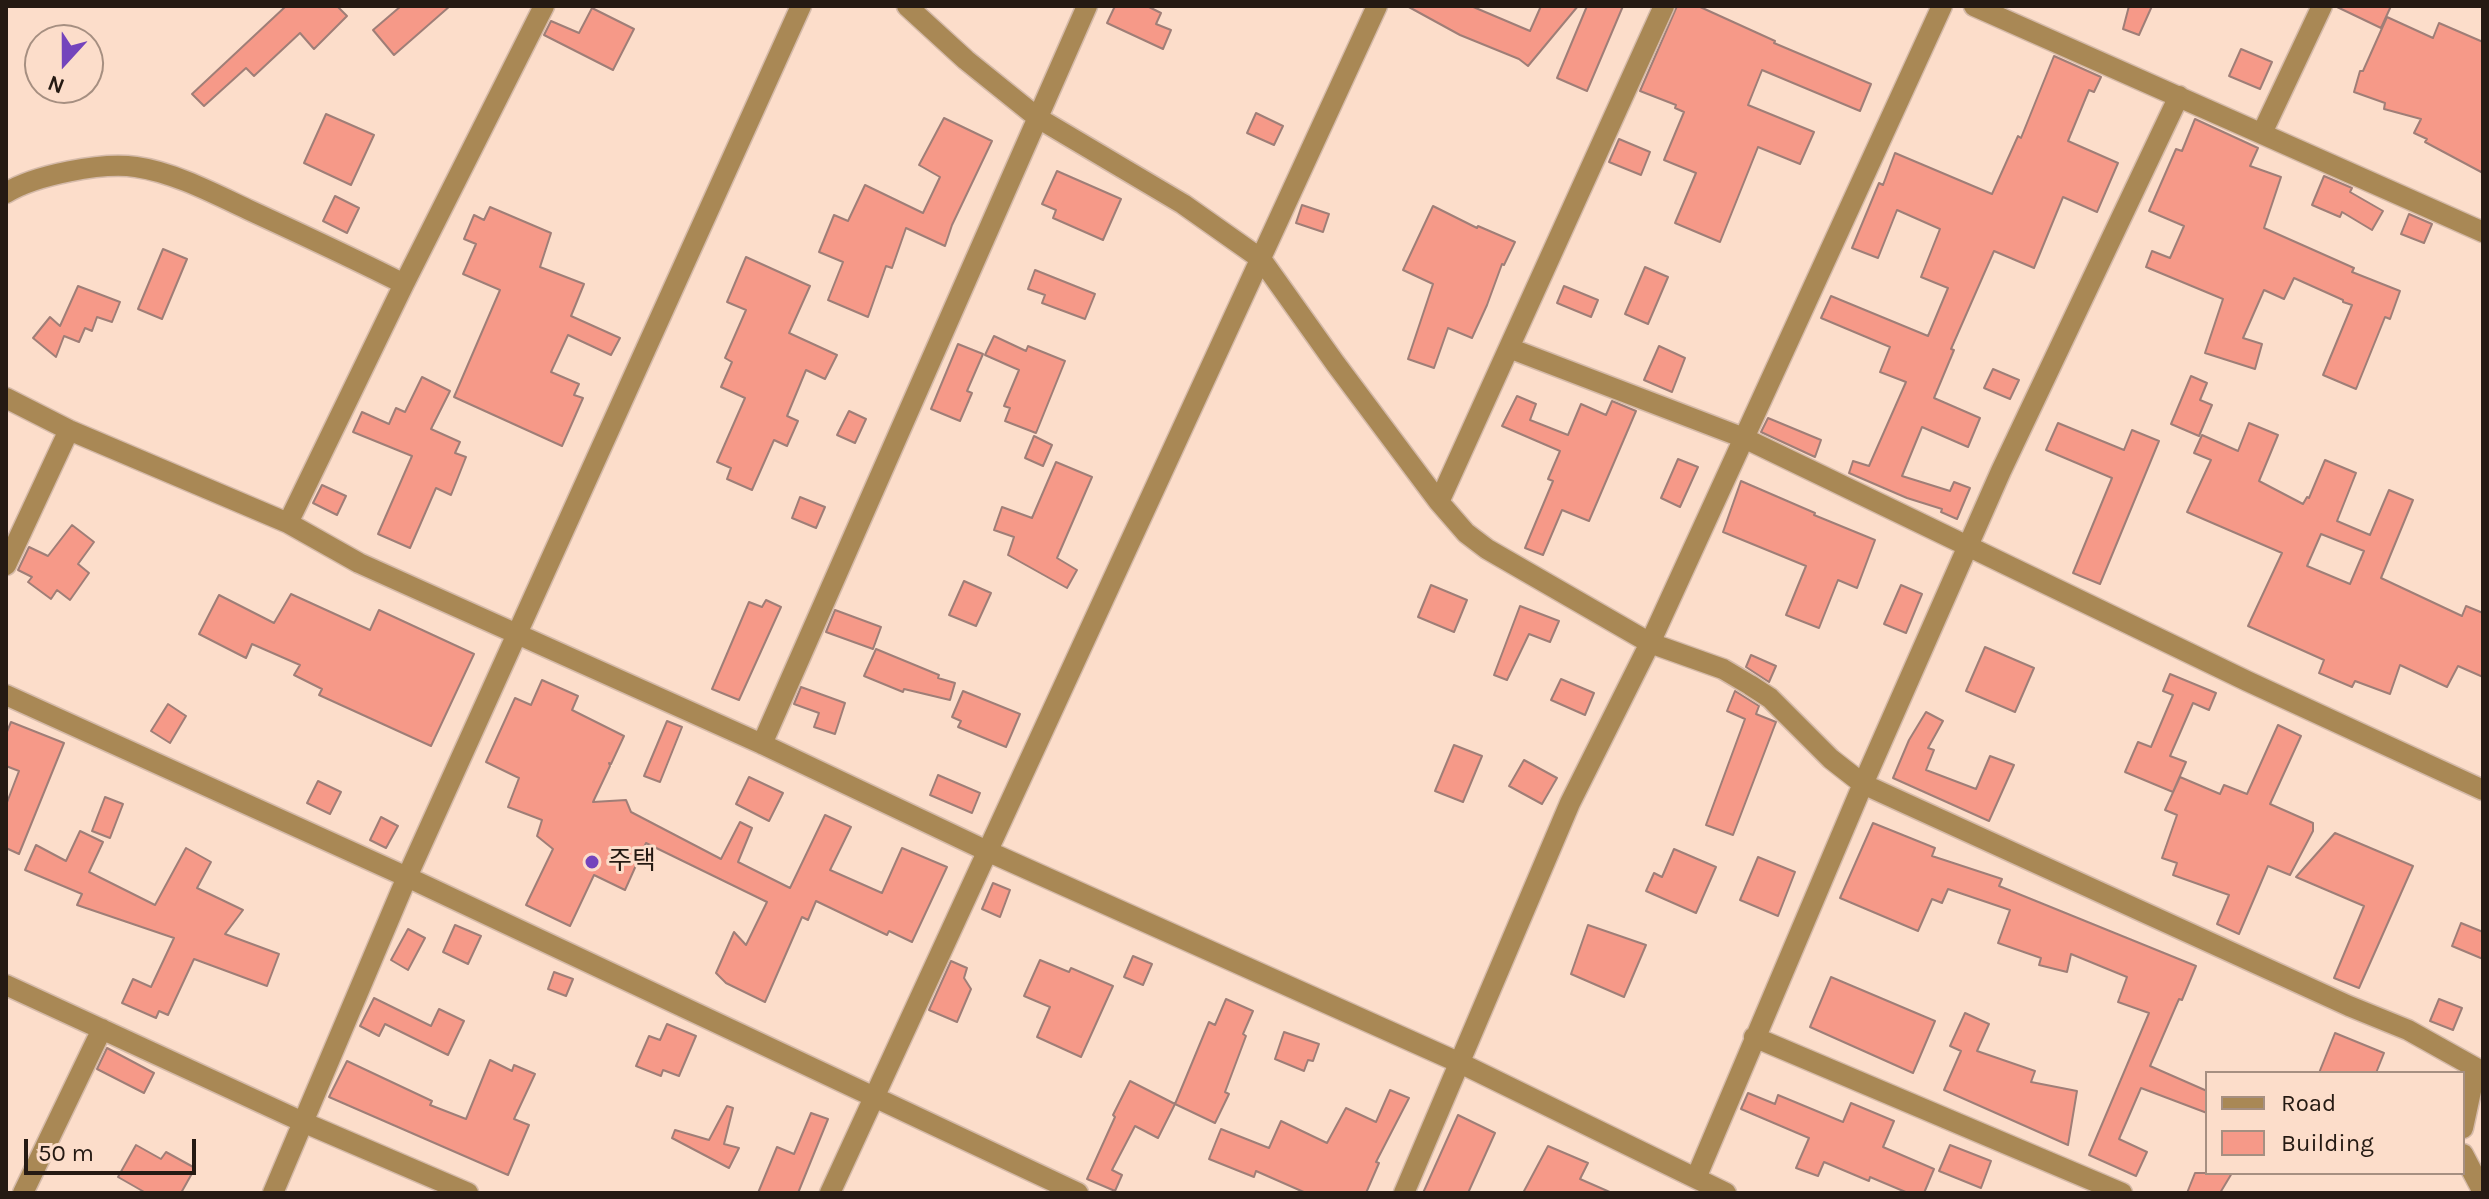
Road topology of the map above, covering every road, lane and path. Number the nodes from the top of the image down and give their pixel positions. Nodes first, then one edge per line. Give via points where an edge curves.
1 (544, 6) edge
2 (801, 6) edge
3 (907, 6) edge
4 (1087, 6) edge
5 (1377, 6) edge
6 (1664, 6) edge
7 (1942, 6) edge
8 (1974, 6) edge
9 (2322, 6) edge
10 (2179, 96) junction
11 (1038, 118) junction
12 (2262, 133) junction
13 (6, 193) edge
14 (2483, 232) edge
15 (1261, 259) junction
16 (404, 284) junction
17 (1509, 348) junction
18 (6, 398) edge
19 (69, 430) junction
20 (1744, 438) junction
21 (1439, 502) junction
22 (288, 523) junction
23 (1968, 546) junction
24 (6, 565) edge
25 (519, 633) junction
26 (1650, 643) junction
27 (6, 695) edge
28 (762, 744) junction
29 (1863, 784) junction
30 (2483, 790) edge
31 (987, 851) junction
32 (407, 877) junction
33 (6, 985) edge
34 (102, 1029) junction
35 (1754, 1037) junction
36 (1460, 1063) junction
37 (2481, 1064) edge
38 (873, 1099) junction
39 (2465, 1121) edge
40 (305, 1123) junction
41 (2465, 1158) edge
42 (1696, 1178) junction
43 (2483, 1192) edge
44 (23, 1193) edge
45 (273, 1193) edge
46 (468, 1193) edge
47 (830, 1193) edge
48 (1078, 1193) edge
49 (1404, 1193) edge
50 (1726, 1193) edge
51 (2122, 1193) edge

1 - 16 street
2 - 25 street
3 - 11 street
4 - 11 street
5 - 15 street
6 - 17 street
7 - 20 street
8 - 10 street
9 - 12 street
10 - 12 street
10 - 23 street
11 - 15 street via 1183,204
11 - 28 street
12 - 14 street
13 - 16 street via 104,165 138,167 199,187
15 - 21 street
15 - 31 street
16 - 22 street
17 - 20 street
17 - 21 street
18 - 19 street
19 - 22 street
19 - 24 street
20 - 23 street
20 - 26 street
21 - 26 street via 1487,549
22 - 25 street via 359,563
23 - 29 street
23 - 30 street
25 - 28 street
25 - 32 street
26 - 29 street via 1723,669 1770,698
26 - 36 street via 1570,803
27 - 32 street
28 - 31 street
29 - 35 street
29 - 37 street
31 - 36 street
31 - 38 street
32 - 38 street
32 - 40 street
33 - 34 street
34 - 40 street
34 - 44 street
35 - 42 street
35 - 51 street
36 - 42 street
36 - 49 street
37 - 39 street
38 - 47 street
38 - 48 street
40 - 45 street
40 - 46 street
41 - 43 street
42 - 50 street

